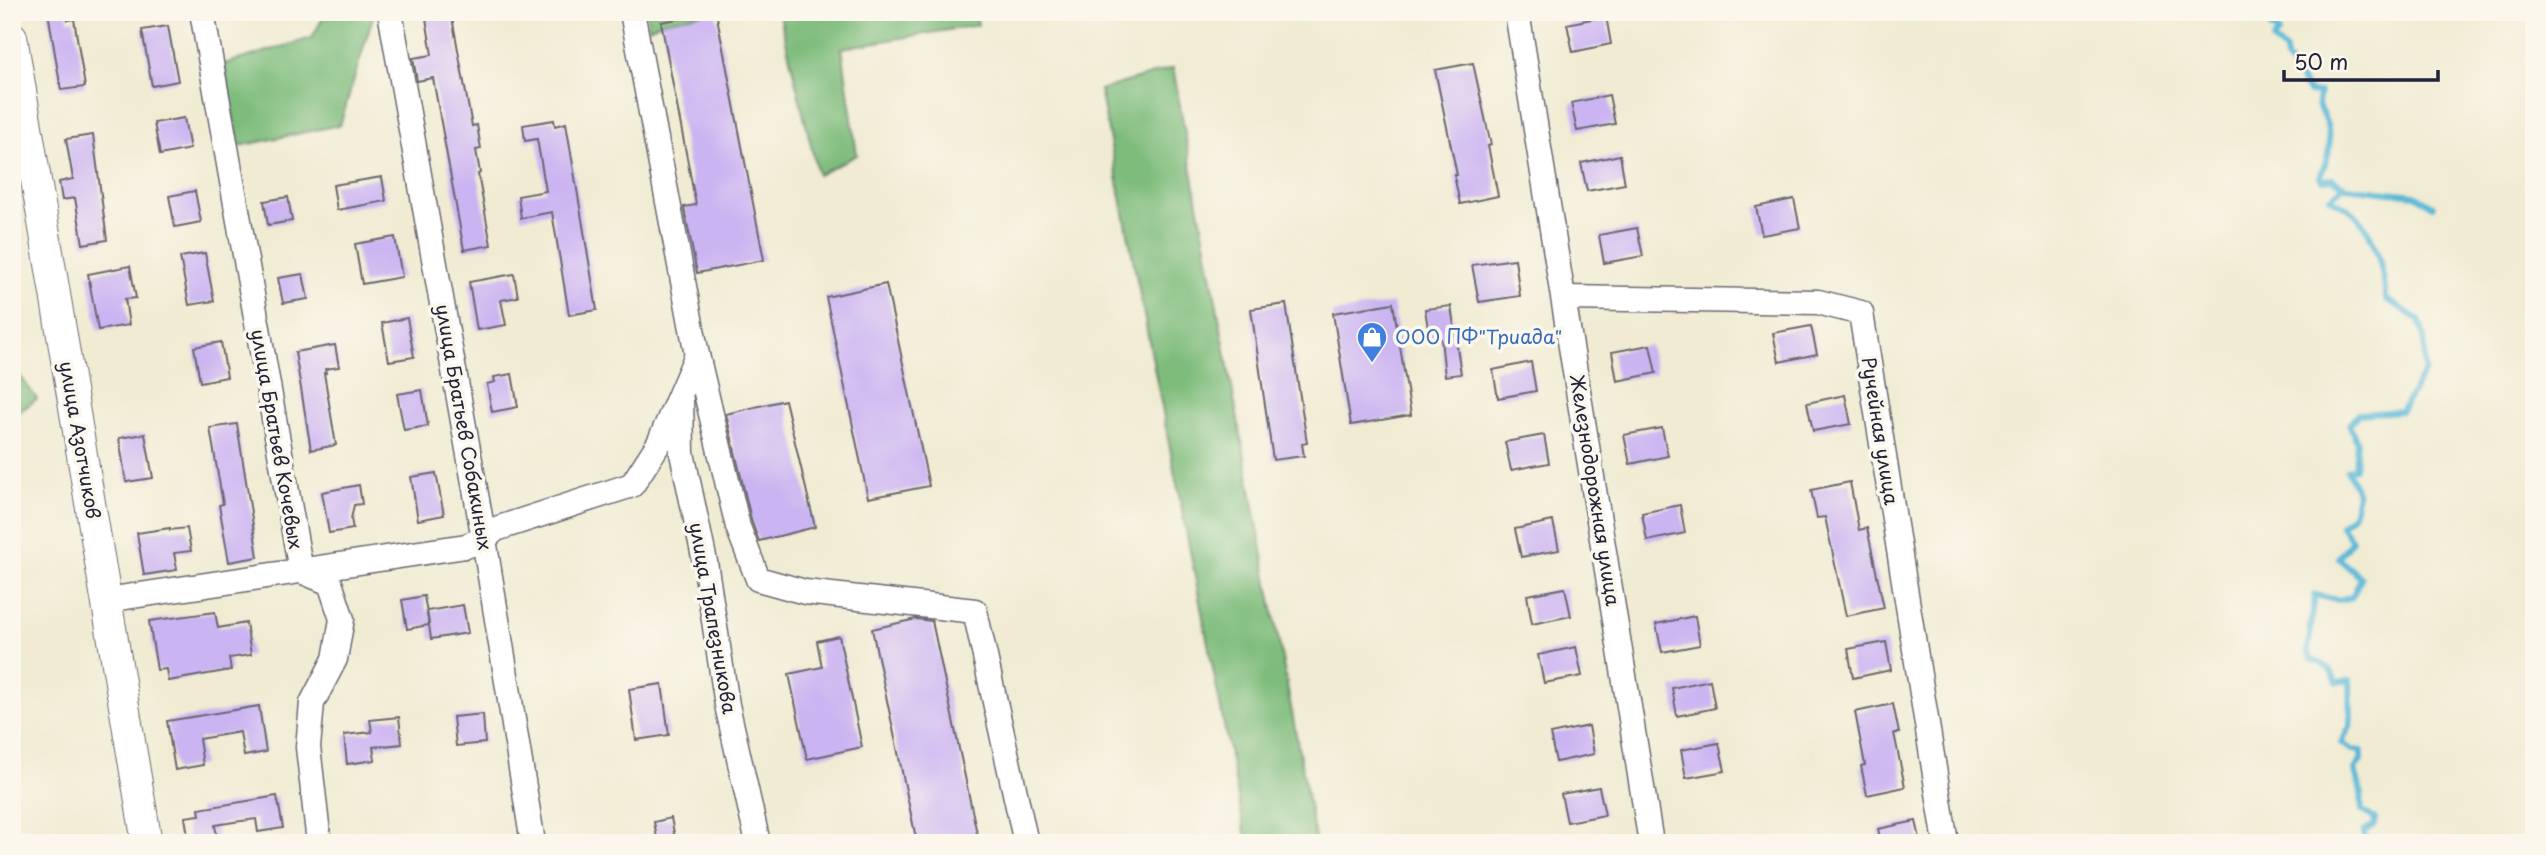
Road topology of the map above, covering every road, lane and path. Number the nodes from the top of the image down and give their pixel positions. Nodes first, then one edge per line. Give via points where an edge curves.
1 (202, 12) edge
2 (390, 12) edge
3 (632, 12) edge
4 (1517, 12) edge
5 (12, 37) edge
6 (1565, 298) junction
7 (696, 355) junction
8 (680, 393) junction
9 (484, 539) junction
10 (301, 571) junction
11 (106, 600) junction
12 (147, 843) edge
13 (319, 843) edge
14 (533, 843) edge
15 (758, 843) edge
16 (1026, 843) edge
17 (1651, 843) edge
18 (1946, 843) edge

1 - 10 street, улица Братьев Кочевых
2 - 9 street, улица Братьев Собакиных
3 - 7 street
4 - 6 street, Железнодорожная улица
5 - 11 street, улица Азотчиков
6 - 17 street, Железнодорожная улица
6 - 18 street, Ручейная улица via 1818,302 1861,313
7 - 8 street
7 - 16 street via 738,527 758,579 805,592 975,611
8 - 9 street via 659,443 632,485 496,529
8 - 15 street, улица Трапезникова via 682,453 727,705
9 - 10 street via 466,546
9 - 14 street, улица Братьев Собакиных
10 - 11 street
10 - 13 street, улица Братьев Кочевых via 330,583 342,619 335,659 312,703 308,747
11 - 12 street, улица Азотчиков

